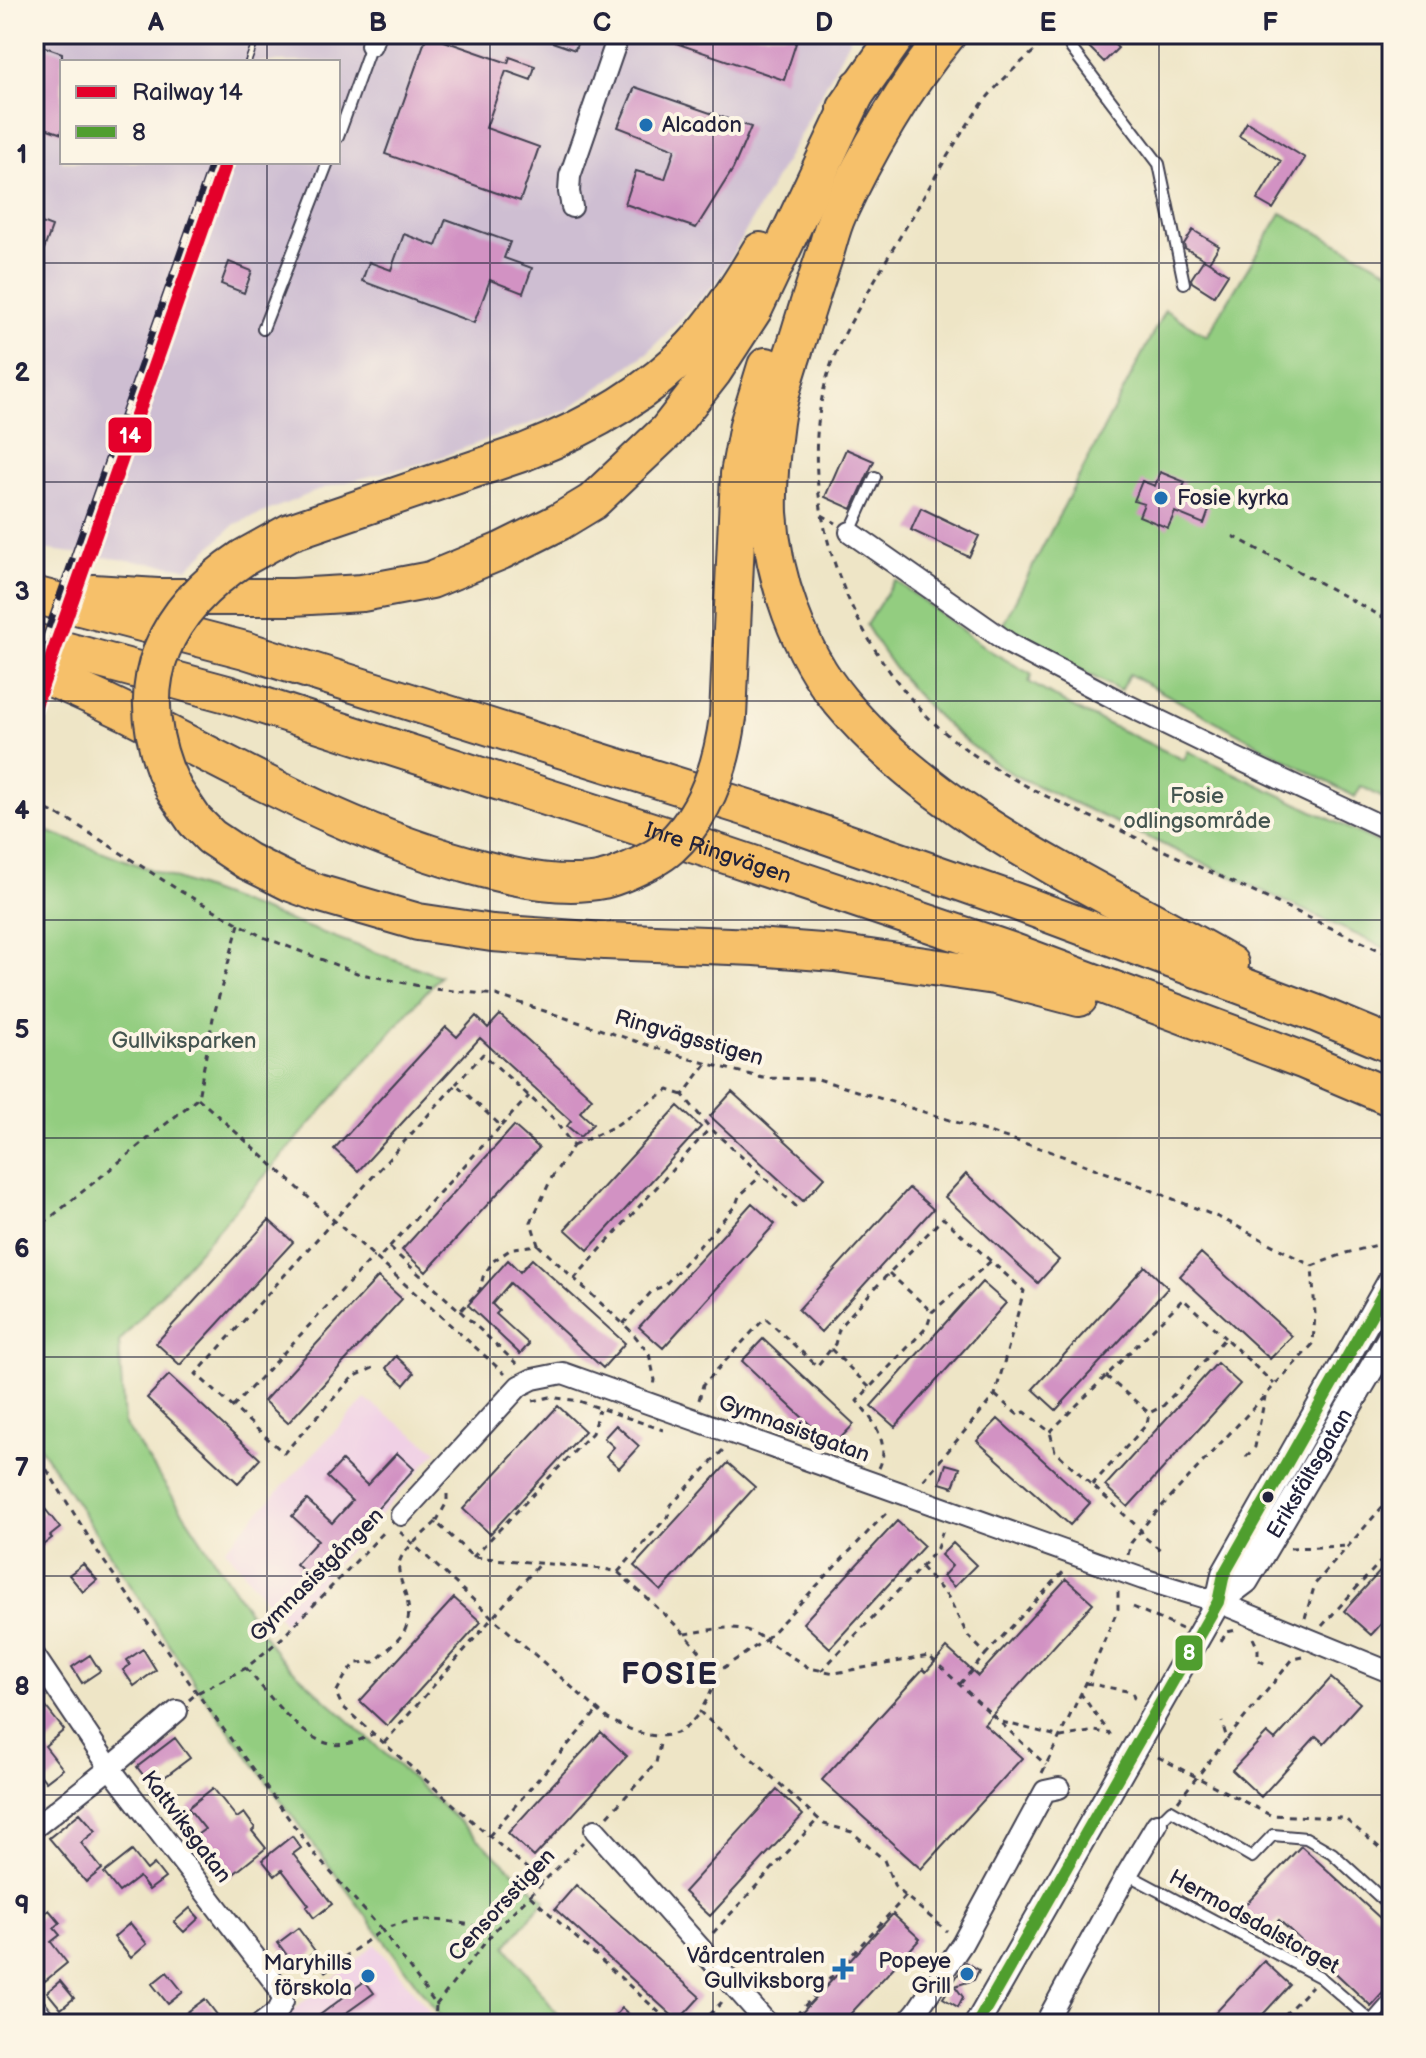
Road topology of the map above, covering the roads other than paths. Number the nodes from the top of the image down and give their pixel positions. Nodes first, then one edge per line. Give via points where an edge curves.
1 (619, 34) edge
2 (898, 34) edge
3 (948, 34) edge
4 (1066, 34) edge
5 (373, 40) edge
6 (859, 87) junction
7 (340, 131) edge
8 (327, 164) edge
9 (572, 207) dead end
10 (837, 216) junction
11 (1184, 283) dead end
12 (263, 329) dead end
13 (875, 477) dead end
14 (850, 532) joint
15 (34, 592) edge
16 (34, 642) edge
17 (34, 671) edge
18 (1392, 831) edge
19 (1315, 1013) junction
20 (1392, 1045) edge
21 (1305, 1061) junction
22 (1392, 1098) edge
23 (1392, 1278) edge
24 (1392, 1334) edge
25 (396, 1519) road end
26 (1218, 1602) junction
27 (34, 1655) edge
28 (1392, 1673) edge
29 (177, 1711) road end
30 (110, 1768) junction
31 (1052, 1789) road end
32 (1164, 1817) joint
33 (34, 1828) edge
34 (595, 1830) road end
35 (1127, 1874) junction
36 (1392, 1908) edge
37 (1392, 1997) edge
38 (34, 2006) edge
39 (48, 2024) edge
40 (261, 2024) edge
41 (768, 2024) edge
42 (906, 2024) edge
43 (977, 2024) edge
44 (1045, 2024) edge

1 - 9 street via 570,176
2 - 6 highway
3 - 10 highway via 902,98
4 - 11 lane via 1071,48 1159,164
5 - 7 lane
6 - 15 highway via 754,309 667,431 592,502 501,551 431,580 362,593 158,597
6 - 21 highway, bridge via 733,294 691,348 642,390 557,440 290,532 243,558 204,589 169,634 153,681 157,750 174,790 211,837 247,861 318,893 403,918 492,933 835,953 995,976
8 - 12 lane
10 - 17 highway, bridge via 777,335 748,425 739,474 725,744 704,799 668,849 604,880 534,880 477,868 366,831
10 - 19 highway via 789,368 770,472 776,560 806,649 873,739 921,780 1066,874
13 - 14 lane
14 - 18 street via 1010,644
15 - 19 highway via 245,650 751,809
16 - 21 highway, Inre Ringvägen via 242,699 706,848 1011,951
19 - 20 highway
21 - 22 highway, Inre Ringvägen
23 - 26 street, Eriksfältsgatan via 1224,1574
24 - 26 street, Eriksfältsgatan via 1246,1581
25 - 26 street, Gymnasistgatan via 528,1389 563,1373
26 - 28 street, Gymnasistgatan
26 - 43 street, Eriksfältsgatan
27 - 30 street, Kattviksgatan
29 - 30 street
30 - 33 street
30 - 40 street, Kattviksgatan via 278,1987 283,2001
31 - 42 street via 962,1944
32 - 35 street
32 - 36 lane via 1252,1857 1273,1835 1306,1838 1332,1853
34 - 41 street
35 - 37 lane, Hermodsdalstorget via 1320,1977 1371,2021
35 - 44 street
38 - 39 street

